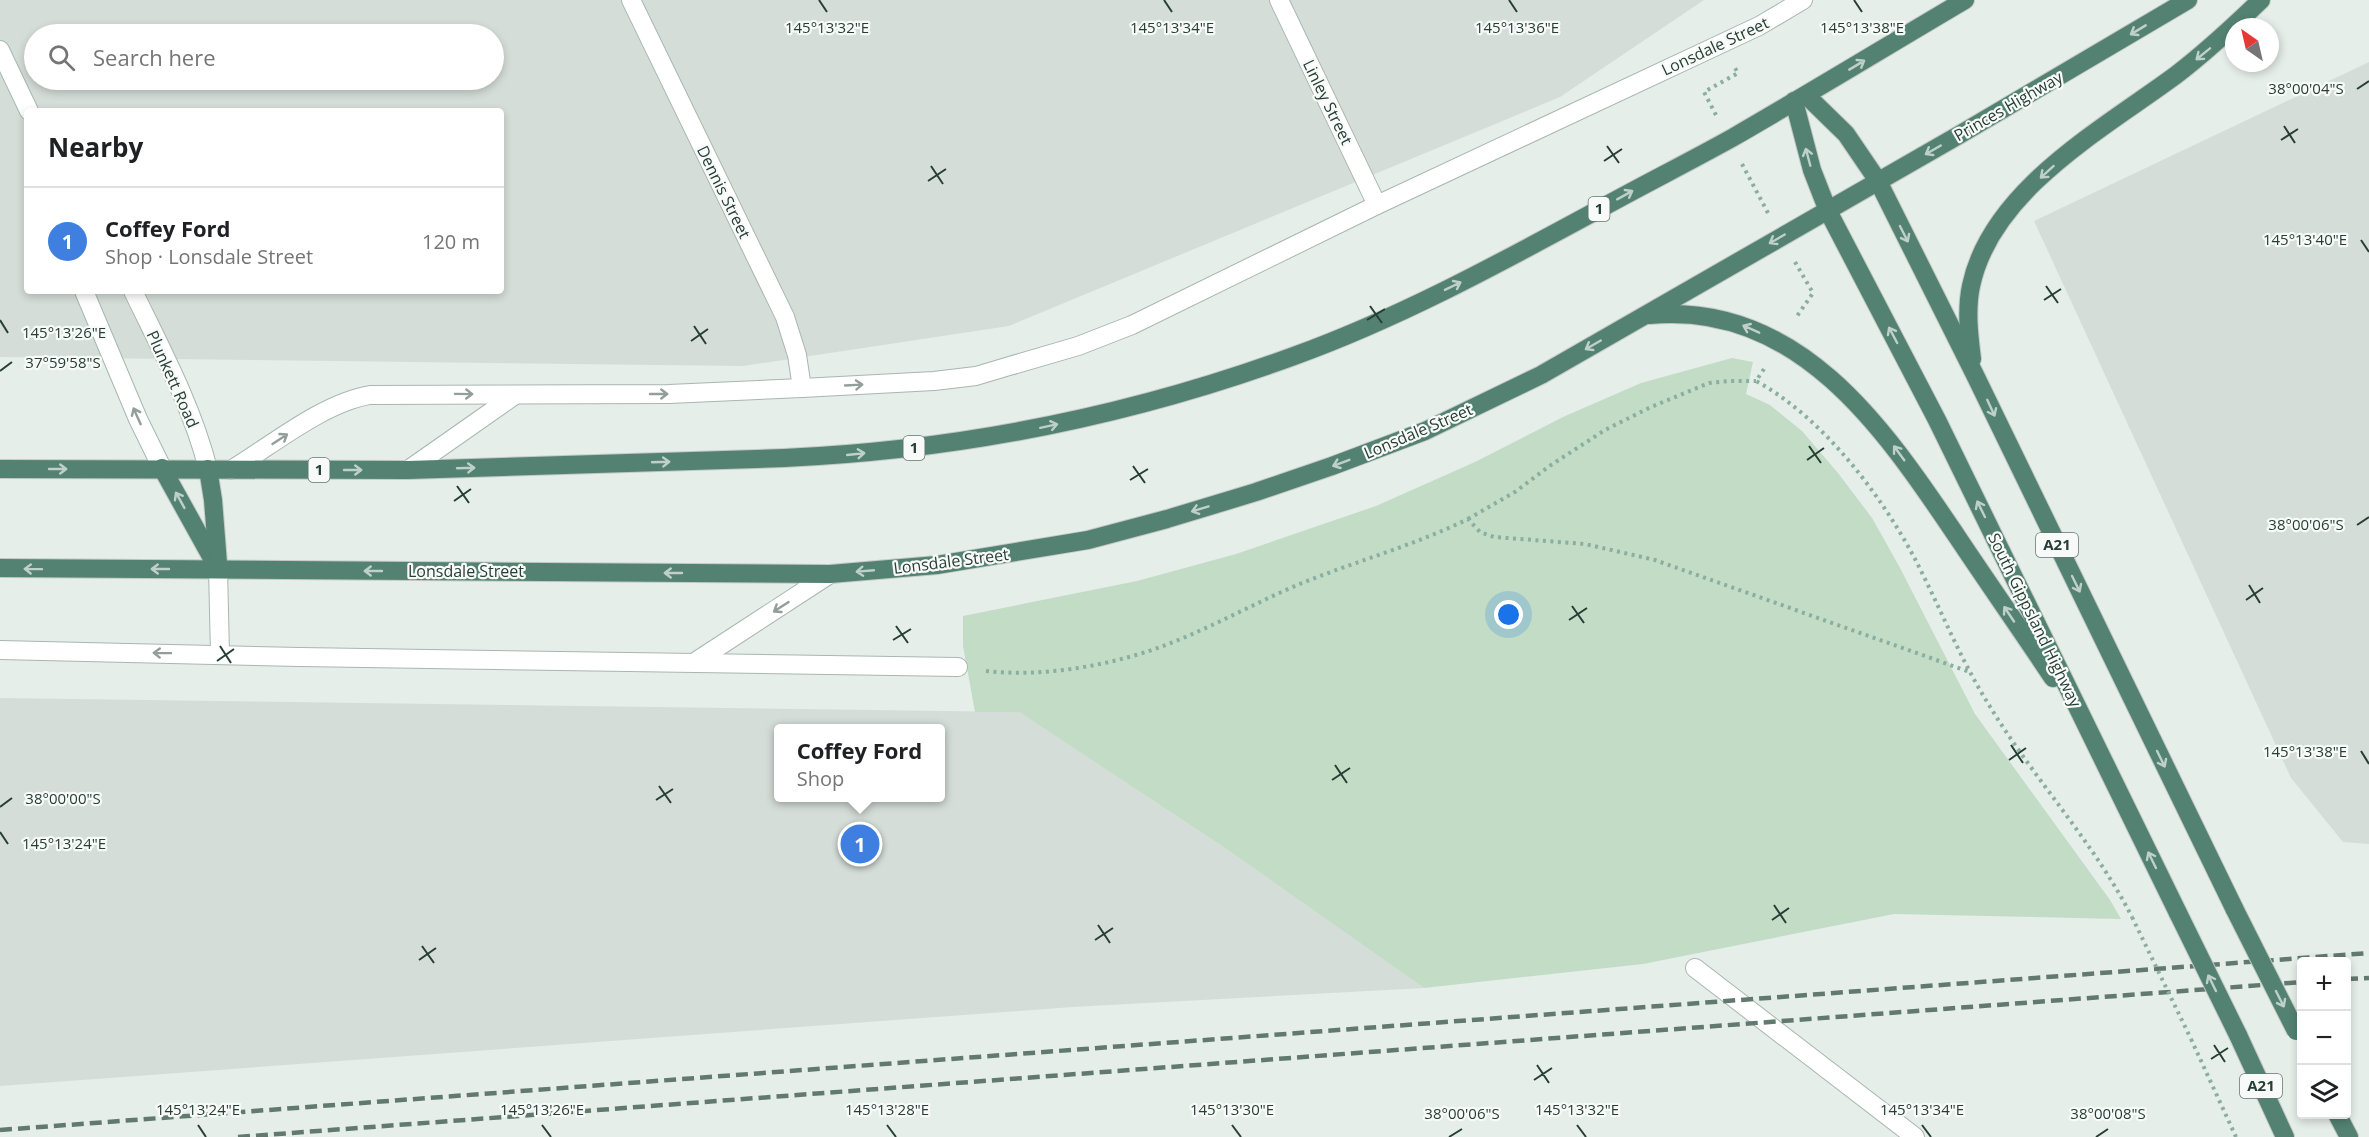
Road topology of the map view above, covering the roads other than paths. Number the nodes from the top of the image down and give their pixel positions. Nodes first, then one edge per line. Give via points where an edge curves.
1 (631, 0) edge
2 (1279, 0) edge
3 (1803, 0) edge
4 (1965, 0) edge
5 (2188, 0) edge
6 (2261, 0) edge
7 (0, 50) edge
8 (1800, 98) junction
9 (27, 108) edge
10 (1878, 181) junction
11 (1377, 205) junction
12 (1828, 211) junction
13 (85, 294) edge
14 (134, 294) edge
15 (1644, 315) junction
16 (1975, 375) junction
17 (802, 388) junction
18 (515, 395) junction
19 (162, 468) junction
20 (0, 469) edge
21 (208, 469) junction
22 (231, 470) junction
23 (408, 470) junction
24 (0, 568) edge
25 (218, 569) junction
26 (830, 574) junction
27 (0, 650) edge
28 (220, 654) junction
29 (695, 662) junction
30 (958, 667) dead end
31 (2089, 732) junction
32 (1695, 968) dead end
33 (2297, 1033) edge
34 (2340, 1119) edge
35 (1915, 1137) edge
36 (2285, 1137) edge
37 (2349, 1137) edge

1 - 17 street, Dennis Street via 784,317 797,355
2 - 11 street, Linley Street
3 - 11 street, Lonsdale Street via 1750,30
8 -> 4 highway, 1
5 -> 10 highway, Princes Highway
6 -> 16 highway via 2206,52 2063,158 2008,212 1984,248 1971,287 1969,329
7 - 9 street
8 - 10 highway, A21 via 1846,134
12 -> 8 highway, South Gippsland Highway via 1812,170
23 -> 8 highway, 1 via 838,456 943,445 1044,428 1155,399 1294,356 1400,311 1564,228
10 - 12 highway, Princes Highway
10 -> 16 highway, A21
17 -> 11 street, Lonsdale Street via 976,376 1078,346 1161,312
12 -> 15 highway, Lonsdale Street
31 -> 12 highway, South Gippsland Highway via 1932,410
19 -> 13 street
14 - 21 street, Plunkett Road via 180,389
15 -> 26 highway, Lonsdale Street via 1541,375 1425,431 1256,492 1077,542 937,565
31 -> 15 highway via 1911,468 1859,404 1796,354 1744,326 1697,314
16 -> 33 highway, A21, bridge
18 -> 17 street, Lonsdale Street
22 -> 18 street, Lonsdale Street via 321,413 356,397 390,393
18 - 23 street
20 -> 19 highway, 1
19 - 21 highway, 1
25 -> 19 highway
21 - 22 highway, 1
21 - 25 highway
22 -> 23 highway, 1
25 -> 24 highway, Lonsdale Street
26 -> 25 highway, Lonsdale Street
25 - 28 street
26 -> 29 street
28 -> 27 street
28 - 29 street
29 - 30 street
36 -> 31 highway, South Gippsland Highway / A21, bridge
32 - 35 street
34 - 37 highway

